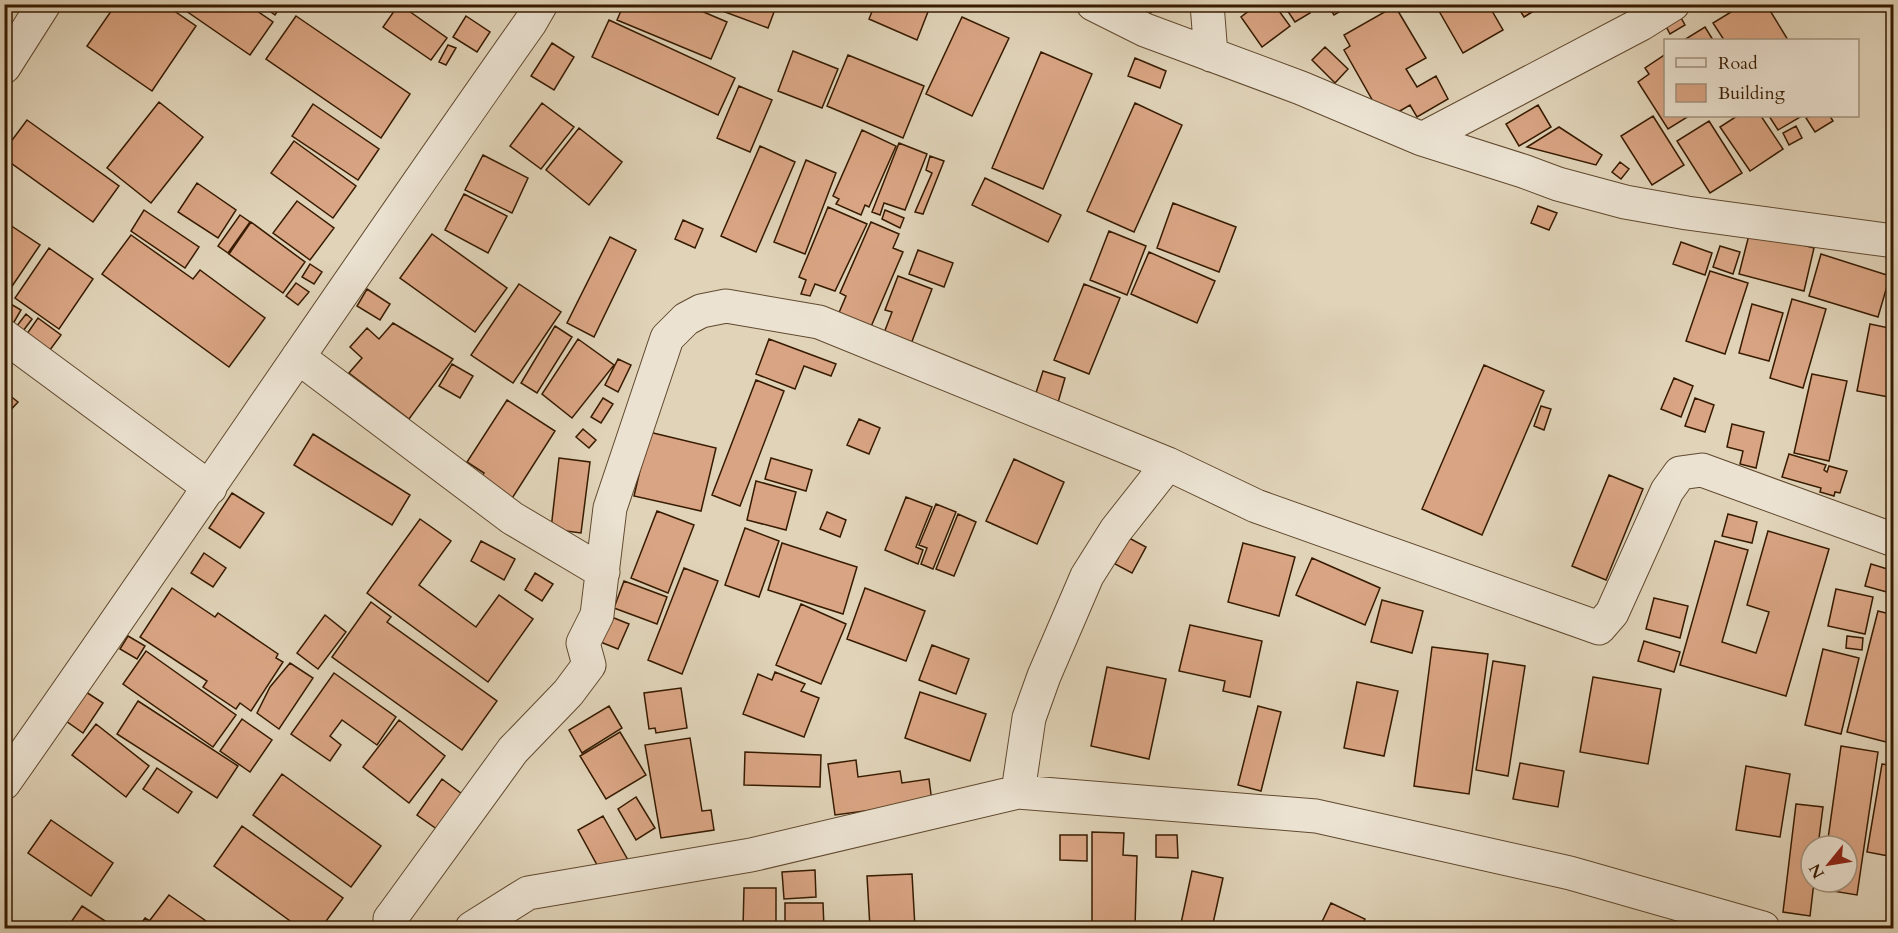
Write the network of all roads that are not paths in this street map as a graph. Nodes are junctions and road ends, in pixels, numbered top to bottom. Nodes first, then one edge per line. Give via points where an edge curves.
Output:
1 (44, 4) edge
2 (541, 4) edge
3 (1094, 4) edge
4 (1207, 4) edge
5 (1673, 4) edge
6 (1211, 55) junction
7 (4, 67) edge
8 (1422, 139) junction
9 (1893, 241) edge
10 (4, 336) edge
11 (298, 357) junction
12 (1168, 464) junction
13 (210, 488) junction
14 (1893, 540) edge
15 (603, 572) junction
16 (4, 783) edge
17 (1018, 792) junction
18 (391, 928) edge
19 (472, 928) edge
20 (1763, 928) edge

1 - 7 street
2 - 11 street
3 - 6 street via 1144,30
4 - 6 street
5 - 8 street
6 - 8 street
8 - 9 street via 1625,202
10 - 13 street
11 - 13 street
11 - 15 street via 512,518
12 - 14 street via 1256,506 1599,628 1612,613 1667,491 1680,473 1702,470
12 - 15 street via 819,322 726,306 686,319 668,338 610,508
12 - 17 street via 1116,530 1087,576 1029,718
13 - 16 street
15 - 18 street via 597,615 583,643 589,665 506,759 401,902 390,919
17 - 19 street via 751,855 528,893
17 - 20 street via 1316,816 1570,873

